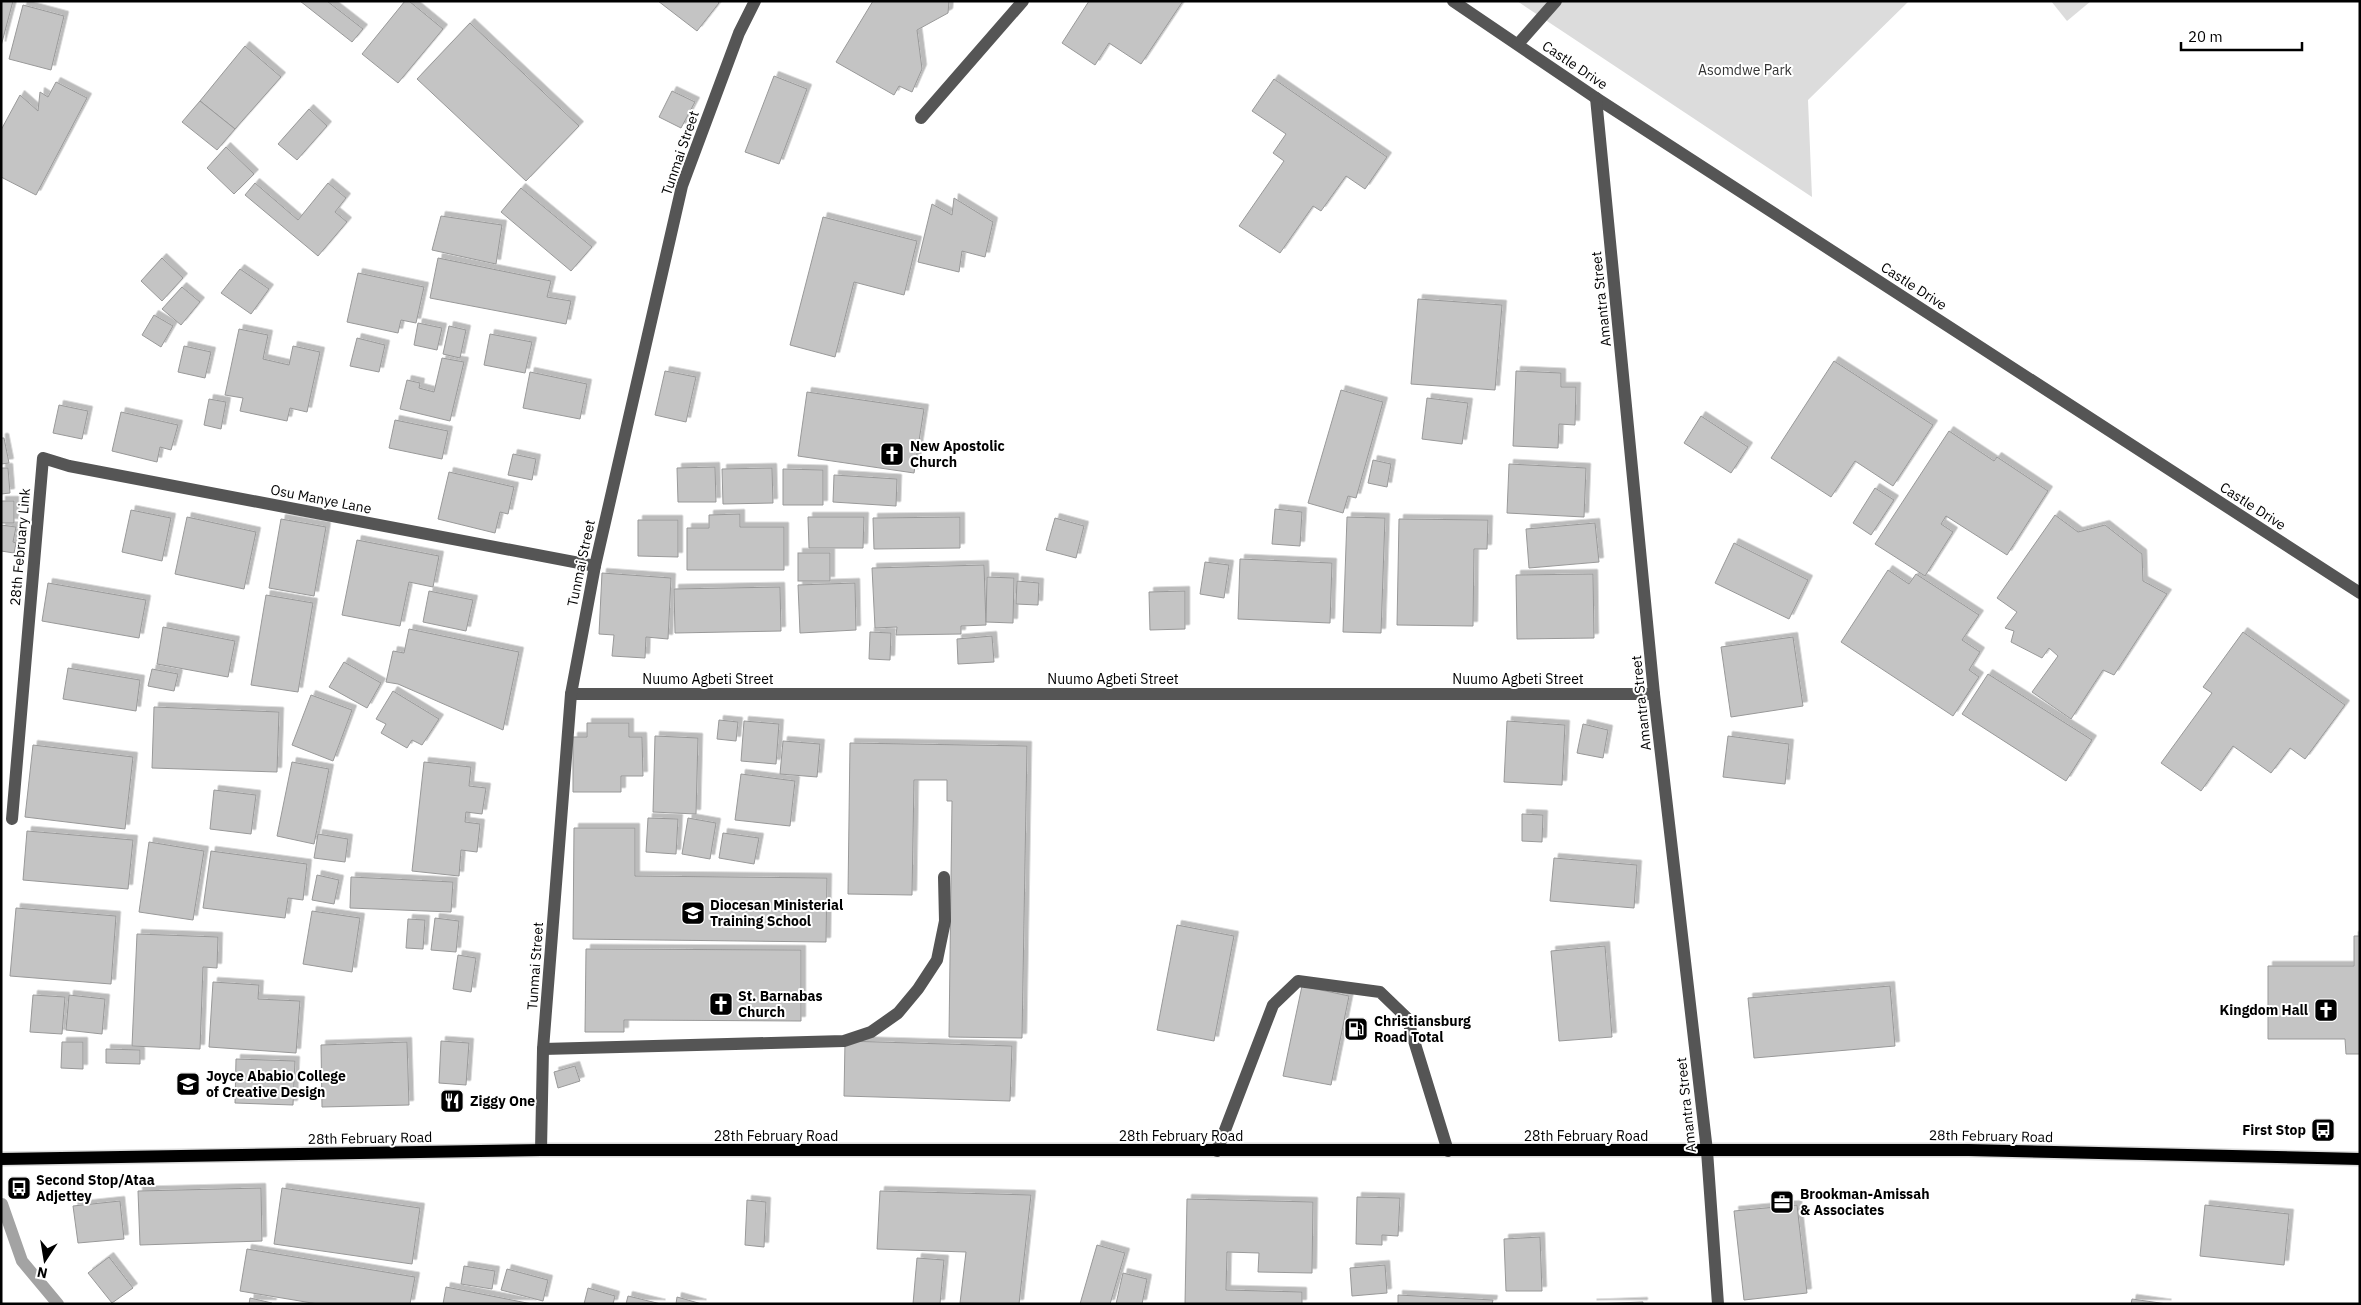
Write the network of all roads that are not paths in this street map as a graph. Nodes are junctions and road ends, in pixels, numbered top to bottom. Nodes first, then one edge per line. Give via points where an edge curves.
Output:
1 (1023, 1) edge
2 (1453, 1) edge
3 (1556, 1) edge
4 (750, 3) edge
5 (1518, 44) junction
6 (1596, 98) junction
7 (921, 118) dead end
8 (43, 458) joint
9 (594, 566) junction
10 (2360, 593) edge
11 (571, 694) junction
12 (1654, 694) junction
13 (12, 819) dead end
14 (944, 877) dead end
15 (544, 1049) junction
16 (541, 1150) junction
17 (1217, 1151) junction
18 (1448, 1151) junction
19 (1707, 1151) junction
20 (1, 1159) edge
21 (2360, 1159) edge
22 (1718, 1304) edge

1 - 7 street
2 - 5 street, Castle Drive
3 - 5 street
4 - 9 street, Tunmai Street via 682,186
5 - 6 street, Castle Drive
6 - 10 street, Castle Drive
6 - 12 street, Amantra Street
8 - 9 street, Osu Manye Lane via 68,466
8 - 13 street, 28th February Link
9 - 11 street, Tunmai Street
11 - 12 street, Nuumo Agbeti Street
11 - 15 street, Tunmai Street
12 - 19 street, Amantra Street
14 - 15 street via 945,921 937,960 898,1013 871,1032 844,1041
15 - 16 street, Tunmai Street
16 - 17 main road, 28th February Road
16 - 20 main road, 28th February Road
17 - 18 main road, 28th February Road
17 - 18 street via 1273,1005 1298,981 1380,992 1407,1018
18 - 19 main road, 28th February Road
19 - 21 main road, 28th February Road via 1969,1150
19 - 22 street, Amantra Street

